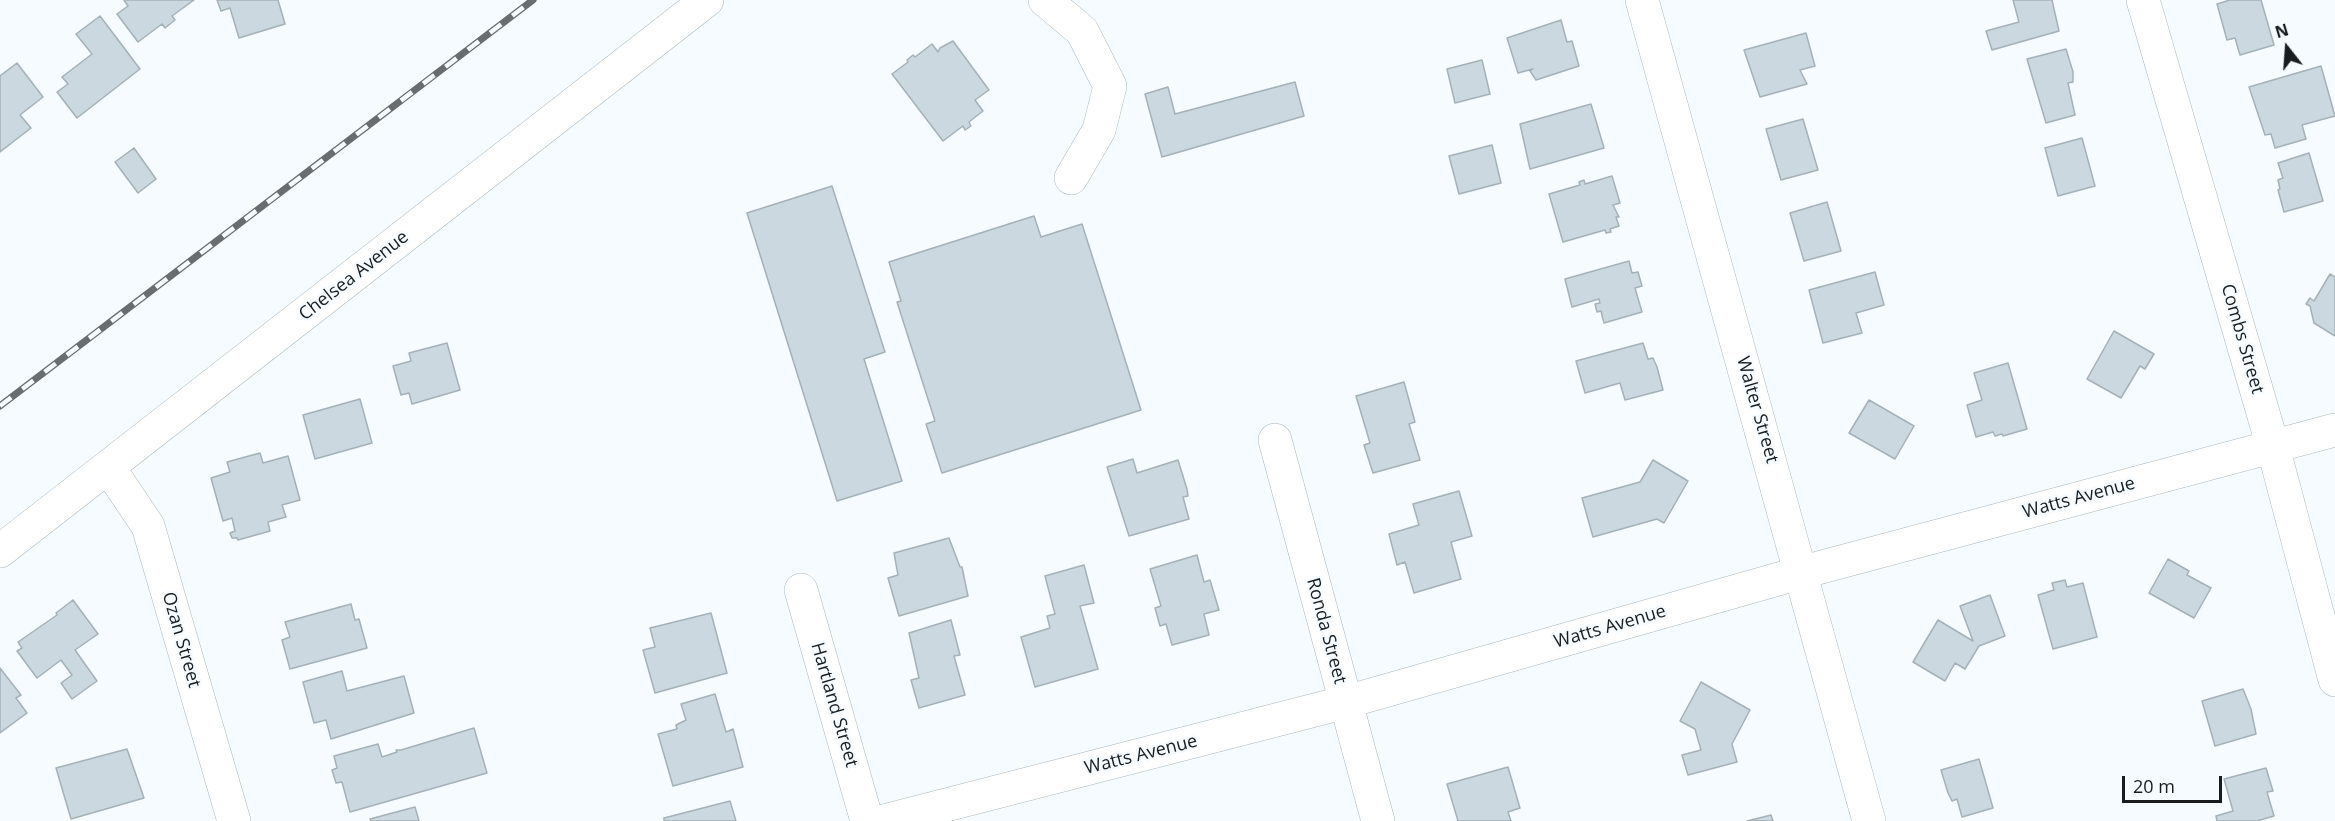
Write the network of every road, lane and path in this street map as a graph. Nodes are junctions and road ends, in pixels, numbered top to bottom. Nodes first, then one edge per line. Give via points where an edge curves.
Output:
1 (706, 0) edge
2 (1045, 0) edge
3 (1642, 0) edge
4 (2143, 0) edge
5 (1071, 178) dead end
6 (2335, 430) edge
7 (1275, 440) dead end
8 (2273, 447) junction
9 (109, 468) junction
10 (0, 551) edge
11 (1803, 572) junction
12 (801, 590) dead end
13 (2335, 680) edge
14 (1346, 702) junction
15 (234, 821) edge
16 (867, 821) edge
17 (884, 821) edge
18 (1378, 821) edge
19 (1869, 821) edge

1 - 9 street, Chelsea Avenue
2 - 5 street via 1082,31 1110,86 1099,130
3 - 11 street, Walter Street
4 - 8 street, Combs Street
6 - 8 street, Watts Avenue
7 - 14 street, Ronda Street
8 - 11 street, Watts Avenue
8 - 13 street, Combs Street
9 - 10 street, Chelsea Avenue
9 - 15 street, Ozan Street via 148,526
11 - 14 street, Watts Avenue
11 - 19 street, Walter Street
12 - 16 street, Hartland Street
14 - 17 street, Watts Avenue
14 - 18 street, Ronda Street

